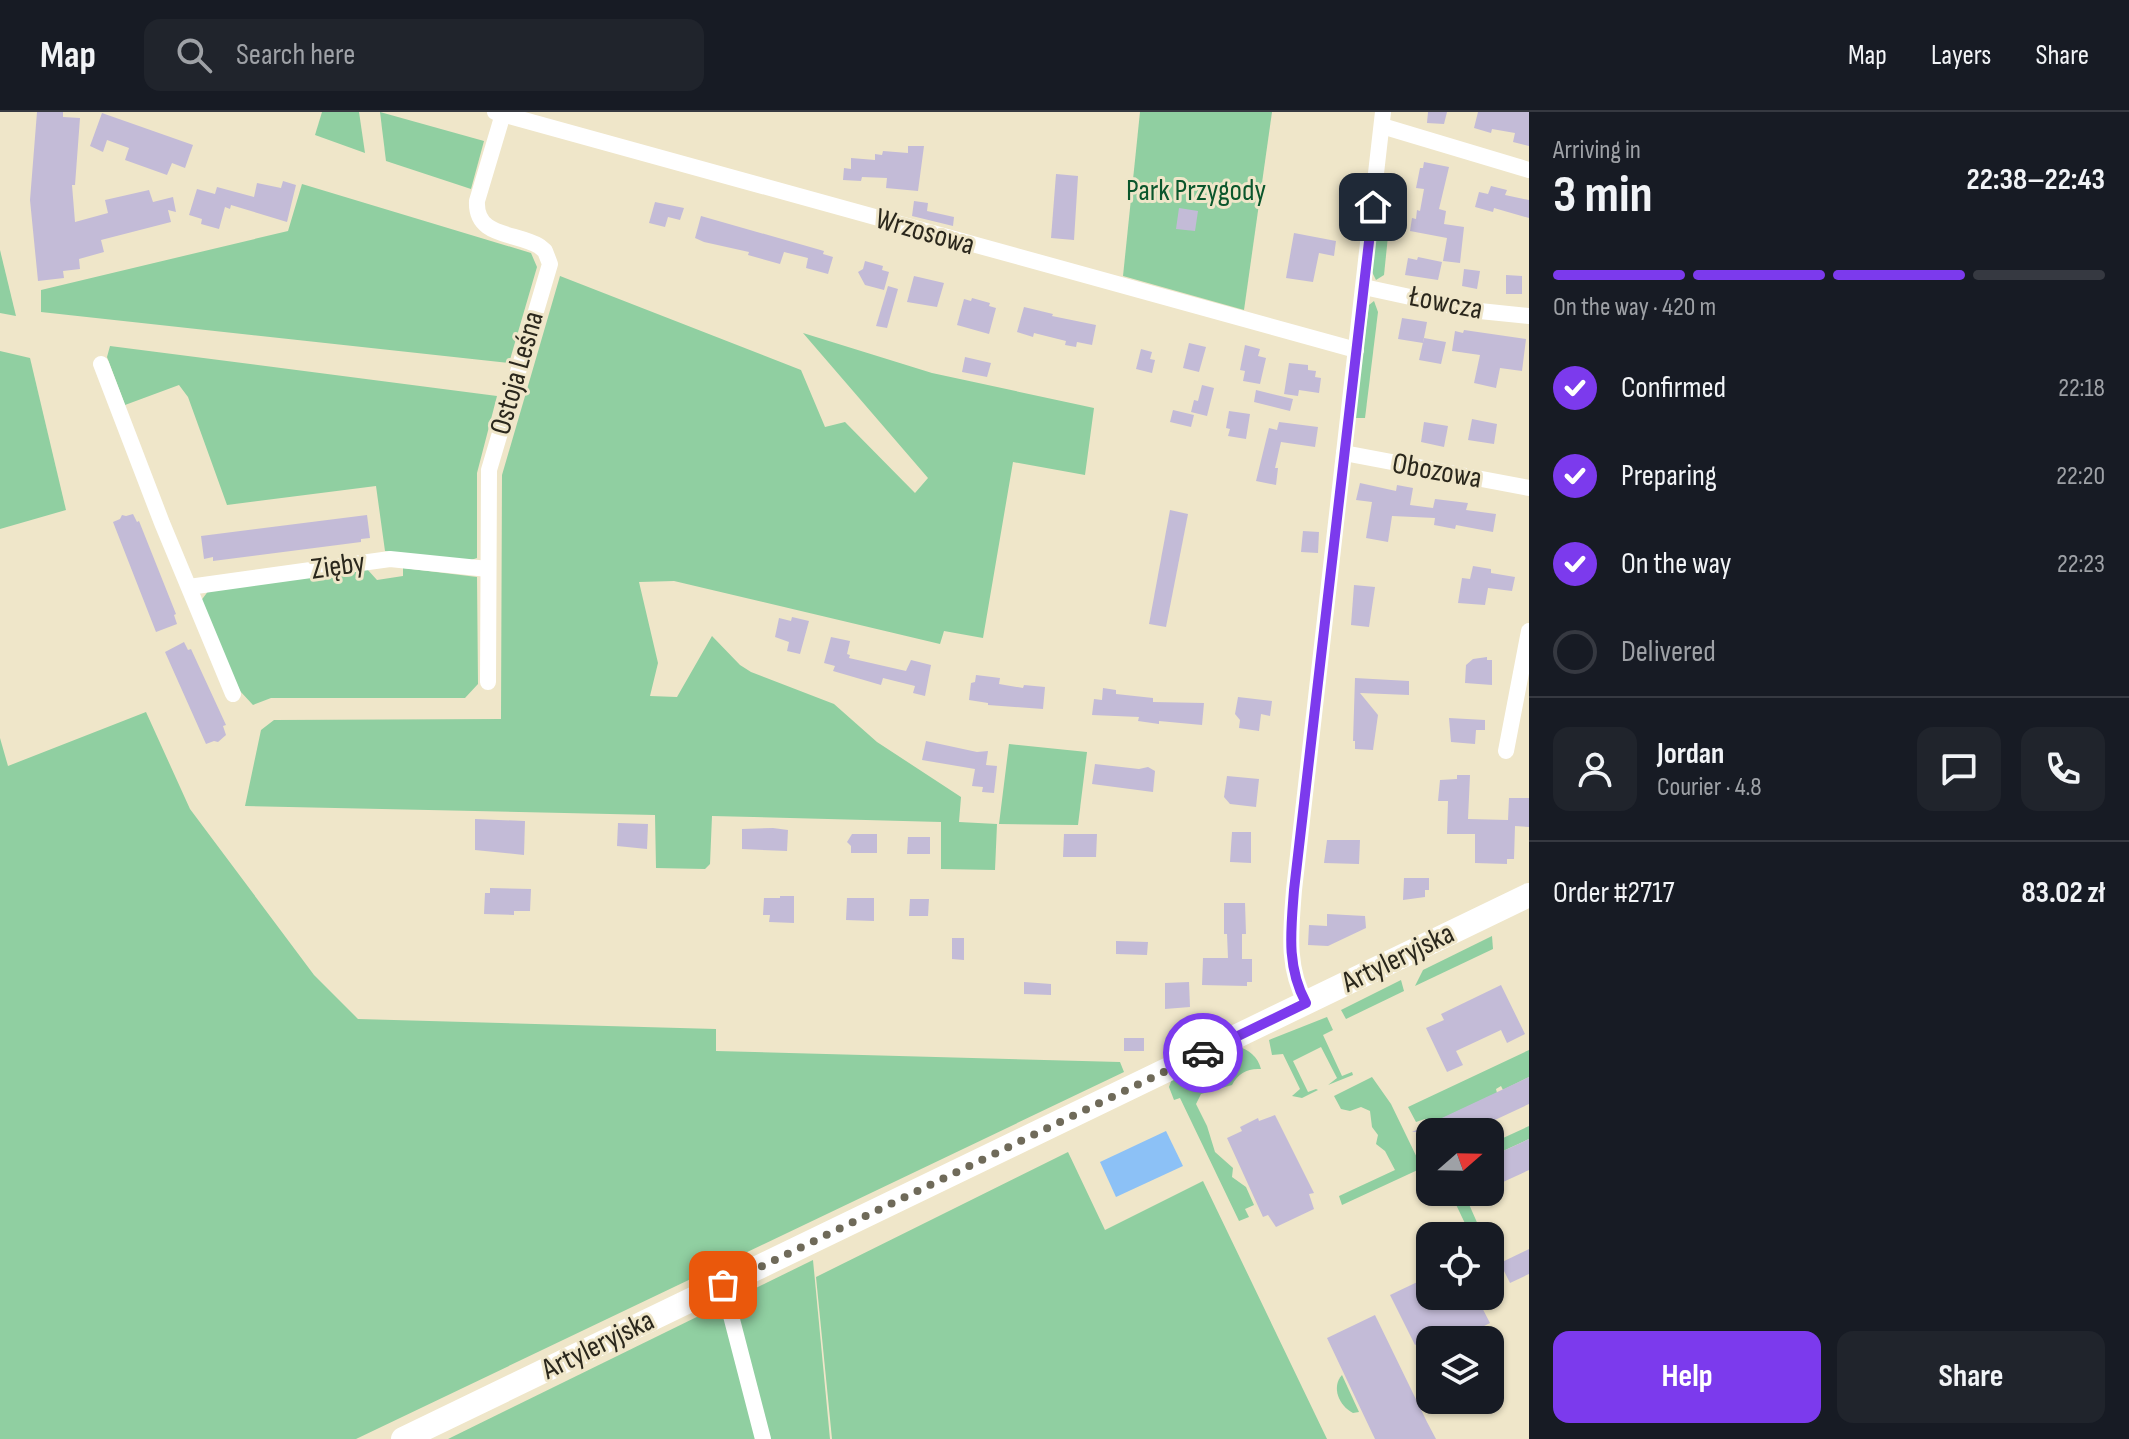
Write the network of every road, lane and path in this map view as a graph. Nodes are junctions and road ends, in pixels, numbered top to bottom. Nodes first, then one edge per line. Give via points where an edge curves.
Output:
1 (499, 113) edge
2 (1382, 119) edge
3 (1529, 170) edge
4 (1364, 287) junction
5 (1529, 316) edge
6 (1356, 350) junction
7 (101, 364) dead end
8 (1344, 453) junction
9 (1529, 488) edge
10 (488, 569) junction
11 (189, 587) junction
12 (1529, 631) edge
13 (488, 682) dead end
14 (233, 694) dead end
15 (1506, 751) dead end
16 (1529, 895) edge
17 (1306, 1003) junction
18 (723, 1285) junction
19 (403, 1439) edge
20 (763, 1439) edge

1 - 6 street, Wrzosowa
1 - 10 street, Ostoja Leśna via 476,213 485,227 539,246 550,264 489,470
2 - 3 street
2 - 4 street
4 - 5 street, Łowcza via 1470,310
4 - 6 street
6 - 8 street
7 - 11 street
8 - 9 street, Obozowa
8 - 17 street via 1294,890 1290,951 1295,983
10 - 11 street, Zięby via 390,559
10 - 13 street, Ostoja Leśna
11 - 14 street
12 - 15 street
16 - 17 street, Artyleryjska
17 - 18 street, Artyleryjska
18 - 19 street, Artyleryjska
18 - 20 street

